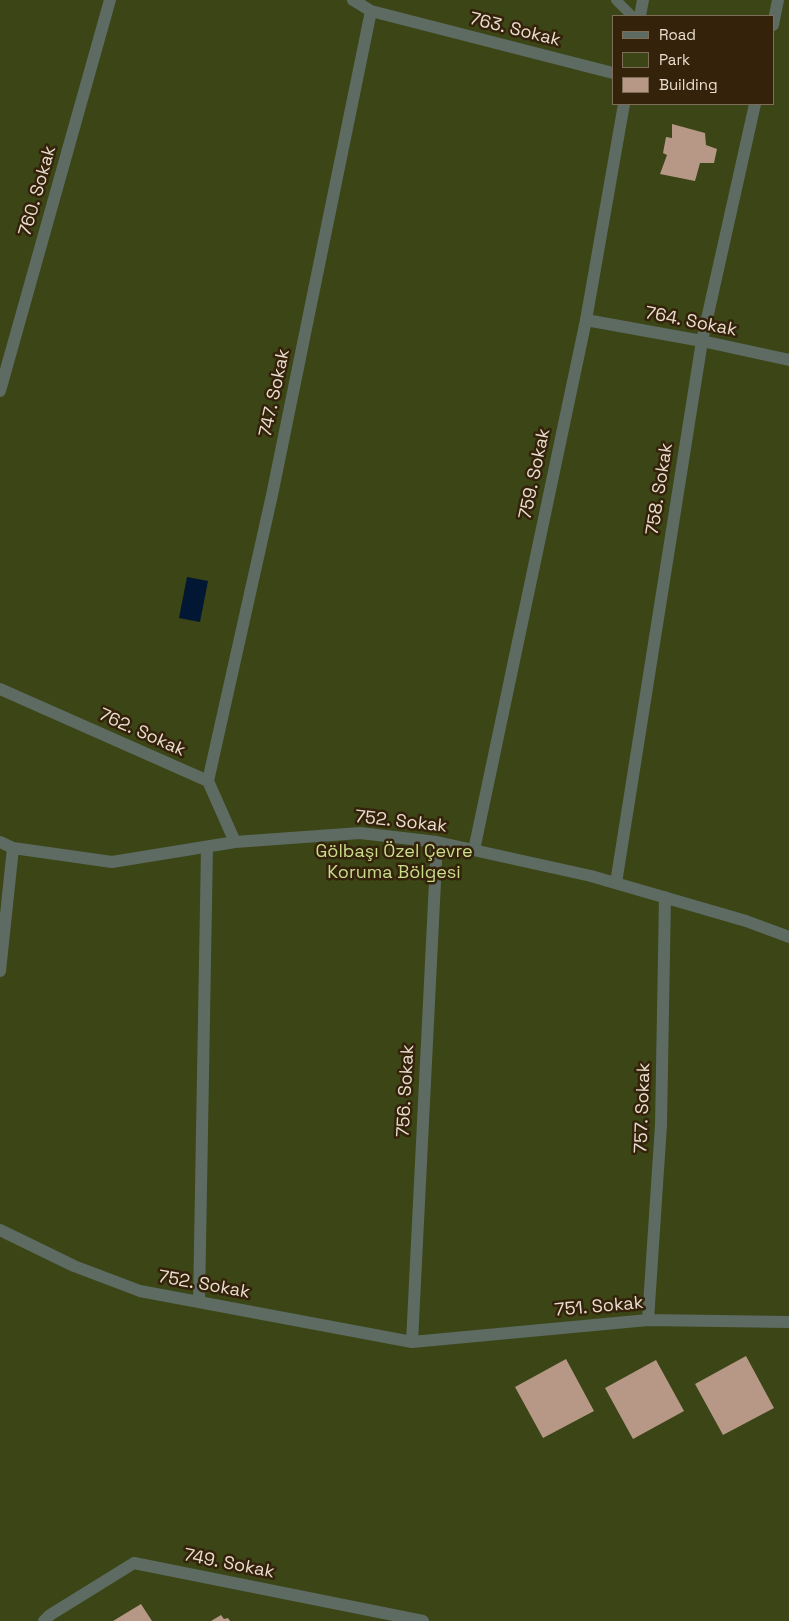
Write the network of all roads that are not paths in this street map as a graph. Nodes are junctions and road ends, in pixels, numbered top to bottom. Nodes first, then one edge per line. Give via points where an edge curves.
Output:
1 (110, 0) edge
2 (353, 0) edge
3 (616, 0) edge
4 (643, 0) edge
5 (778, 0) edge
6 (370, 11) junction
7 (631, 15) edge
8 (640, 15) edge
9 (774, 20) edge
10 (612, 73) edge
11 (624, 105) edge
12 (755, 105) edge
13 (586, 320) junction
14 (702, 341) junction
15 (789, 360) edge
16 (0, 391) edge
17 (0, 689) edge
18 (208, 782) junction
19 (0, 842) edge
20 (235, 842) junction
21 (437, 842) junction
22 (207, 846) junction
23 (13, 848) junction
24 (474, 850) junction
25 (616, 883) junction
26 (665, 897) junction
27 (789, 937) edge
28 (0, 971) edge
29 (0, 1230) edge
30 (199, 1302) junction
31 (648, 1320) junction
32 (789, 1322) edge
33 (412, 1342) junction
34 (44, 1621) edge
35 (422, 1621) edge

1 - 16 street, 760. Sokak
2 - 6 street, 763. Sokak
3 - 7 lane
4 - 8 street
5 - 9 street
6 - 10 street, 763. Sokak
6 - 18 street, 747. Sokak via 272,495
11 - 13 street, 759. Sokak
12 - 14 street, 758. Sokak
13 - 14 street, 764. Sokak
13 - 24 street, 759. Sokak
14 - 15 street, 764. Sokak
14 - 25 street, 758. Sokak
17 - 18 street, 762. Sokak
18 - 20 street
19 - 23 street, 752. Sokak
20 - 21 street, 752. Sokak via 360,833
20 - 22 street, 752. Sokak
21 - 24 street, 752. Sokak
21 - 33 street, 756. Sokak
22 - 23 street, 752. Sokak via 112,862
22 - 30 street
23 - 28 street
24 - 25 street, 752. Sokak
25 - 26 street, 752. Sokak
26 - 27 street, 752. Sokak
26 - 31 street, 757. Sokak via 661,1124
29 - 30 street, 752. Sokak via 74,1266 140,1291
30 - 33 street, 752. Sokak
31 - 32 street, 751. Sokak
31 - 33 street, 751. Sokak
34 - 35 street, 749. Sokak via 134,1563

